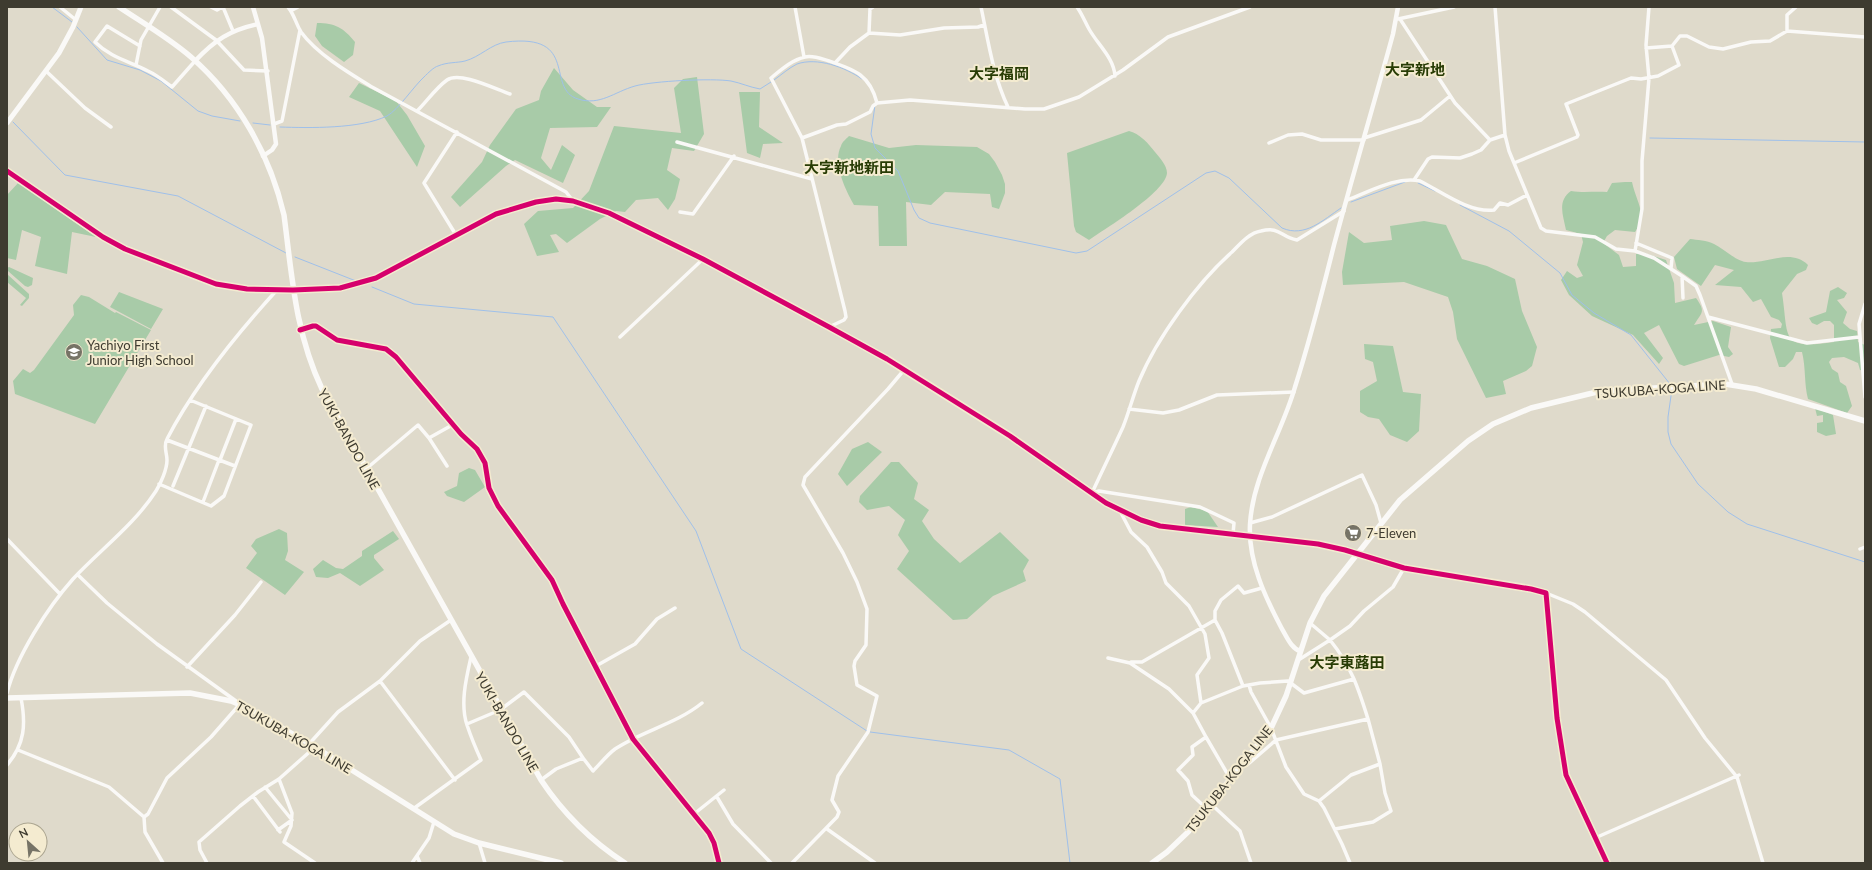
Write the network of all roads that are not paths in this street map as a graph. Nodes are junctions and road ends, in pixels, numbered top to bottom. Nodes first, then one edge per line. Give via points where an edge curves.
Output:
1 (60, 7) edge
2 (82, 7) edge
3 (119, 7) edge
4 (160, 7) edge
5 (171, 7) edge
6 (211, 7) edge
7 (223, 7) edge
8 (254, 7) edge
9 (297, 7) edge
10 (795, 7) edge
11 (873, 7) edge
12 (981, 7) edge
13 (1077, 7) edge
14 (1250, 7) edge
15 (1398, 7) edge
16 (1454, 7) edge
17 (1495, 7) edge
18 (1650, 7) edge
19 (1796, 7) edge
20 (290, 8) edge
21 (1398, 19) junction
22 (76, 20) junction
23 (258, 24) junction
24 (984, 25) junction
25 (148, 27) junction
26 (300, 30) junction
27 (233, 31) junction
28 (1787, 31) junction
29 (869, 34) junction
30 (1865, 38) edge
31 (216, 40) junction
32 (140, 46) junction
33 (1672, 46) junction
34 (1646, 48) junction
35 (804, 57) junction
36 (196, 61) junction
37 (835, 63) junction
38 (136, 65) junction
39 (46, 71) junction
40 (268, 71) junction
41 (1115, 76) junction
42 (1649, 78) junction
43 (510, 94) dead end
44 (1450, 96) junction
45 (877, 103) junction
46 (1008, 107) junction
47 (418, 110) junction
48 (7, 123) edge
49 (274, 124) junction
50 (111, 126) dead end
51 (457, 132) junction
52 (1505, 135) junction
53 (802, 138) junction
54 (1364, 139) junction
55 (1490, 140) junction
56 (677, 142) dead end
57 (1269, 143) dead end
58 (263, 156) junction
59 (734, 156) junction
60 (1514, 163) junction
61 (7, 171) edge
62 (812, 179) junction
63 (1414, 180) junction
64 (1527, 195) junction
65 (1347, 200) junction
66 (573, 201) junction
67 (1344, 211) junction
68 (680, 212) dead end
69 (456, 235) junction
70 (1636, 243) junction
71 (1635, 251) junction
72 (703, 259) junction
73 (1671, 268) junction
74 (1682, 276) junction
75 (293, 290) junction
76 (276, 291) junction
77 (1683, 298) dead end
78 (1865, 304) edge
79 (1708, 317) junction
80 (829, 327) junction
81 (300, 330) junction
82 (620, 337) dead end
83 (1859, 337) junction
84 (904, 370) junction
85 (1732, 384) junction
86 (1294, 392) junction
87 (1865, 397) edge
88 (190, 400) junction
89 (206, 406) junction
90 (1129, 409) junction
91 (236, 419) junction
92 (1865, 421) edge
93 (454, 424) junction
94 (429, 438) junction
95 (167, 440) junction
96 (188, 448) junction
97 (219, 460) junction
98 (235, 466) junction
99 (447, 466) dead end
100 (366, 469) junction
101 (159, 484) junction
102 (173, 486) dead end
103 (1092, 493) junction
104 (203, 502) junction
105 (1120, 511) junction
106 (1250, 523) junction
107 (1381, 523) junction
108 (1233, 534) junction
109 (1250, 535) junction
110 (7, 539) edge
111 (1865, 547) edge
112 (1860, 549) dead end
113 (1357, 553) junction
114 (1404, 568) junction
115 (78, 575) junction
116 (261, 582) dead end
117 (1262, 588) junction
118 (1546, 593) junction
119 (60, 594) junction
120 (675, 608) dead end
121 (451, 620) junction
122 (1215, 620) junction
123 (1310, 623) junction
124 (1202, 627) junction
125 (1330, 640) junction
126 (1300, 651) junction
127 (471, 657) junction
128 (1108, 658) dead end
129 (1298, 659) junction
130 (1130, 662) junction
131 (596, 666) junction
132 (187, 667) junction
133 (1354, 679) junction
134 (380, 681) junction
135 (1291, 683) junction
136 (1249, 684) junction
137 (1243, 686) junction
138 (7, 694) edge
139 (7, 698) edge
140 (20, 698) junction
141 (239, 703) junction
142 (702, 703) dead end
143 (1201, 703) junction
144 (500, 710) junction
145 (1193, 713) junction
146 (1368, 719) junction
147 (467, 724) junction
148 (1271, 728) junction
149 (1206, 737) junction
150 (633, 739) junction
151 (1276, 740) junction
152 (309, 744) junction
153 (315, 747) junction
154 (18, 750) junction
155 (583, 758) junction
156 (1380, 764) junction
157 (7, 765) edge
158 (1242, 766) junction
159 (1738, 776) junction
160 (279, 779) junction
161 (455, 780) junction
162 (541, 780) junction
163 (1231, 780) junction
164 (265, 787) junction
165 (724, 790) dead end
166 (253, 796) junction
167 (717, 797) junction
168 (1319, 801) junction
169 (1211, 804) junction
170 (413, 809) junction
171 (1207, 809) junction
172 (694, 814) junction
173 (144, 817) junction
174 (292, 820) junction
175 (434, 822) junction
176 (827, 829) junction
177 (1335, 829) junction
178 (1595, 838) junction
179 (479, 843) junction
180 (417, 856) junction
181 (163, 863) edge
182 (207, 863) edge
183 (315, 863) edge
184 (412, 863) edge
185 (420, 863) edge
186 (485, 863) edge
187 (560, 863) edge
188 (625, 863) edge
189 (719, 863) edge
190 (771, 863) edge
191 (792, 863) edge
192 (875, 863) edge
193 (1152, 863) edge
194 (1251, 863) edge
195 (1350, 863) edge
196 (1607, 863) edge
197 (1763, 863) edge

1 - 22 street
2 - 22 main road
3 - 25 main road, YUKI-BANDO LINE
4 - 25 street
5 - 31 street
6 - 7 street via 217,10
7 - 27 street
8 - 23 street
9 - 20 street
10 - 35 street
11 - 29 street via 870,9
12 - 24 street
13 - 41 street via 1089,30 1109,58
14 - 41 street via 1168,37
15 - 21 street
16 - 21 street
17 - 52 street
18 - 34 street
19 - 28 street via 1787,16
20 - 26 street
21 - 44 street
21 - 54 street
22 - 39 main road via 66,44
23 - 27 street
23 - 40 street
24 - 29 street via 900,35
24 - 46 street
25 - 32 street
25 - 36 main road, YUKI-BANDO LINE
26 - 47 street via 309,41 343,68 372,87
26 - 49 street via 282,121
27 - 31 street
28 - 30 street
28 - 33 street via 1770,41 1751,42 1727,49 1712,48 1685,35 1678,37
29 - 37 street via 850,47
31 - 36 street
31 - 40 street via 244,70
32 - 38 street
32 - 38 street via 107,26 95,42 105,52
33 - 34 street
33 - 42 street via 1678,66
34 - 42 street
35 - 37 street
35 - 53 street via 792,62 771,78
36 - 38 street via 172,87 160,77
36 - 58 main road, YUKI-BANDO LINE via 234,104
37 - 45 street via 864,77 874,91
39 - 48 main road
39 - 50 street via 85,108
40 - 49 street
41 - 46 street via 1079,97 1056,106 1044,109
42 - 60 street via 1631,78 1566,104 1577,137
42 - 70 street via 1642,161 1642,209
43 - 47 street via 453,77 446,80
44 - 54 street via 1421,120
44 - 55 street
45 - 46 street via 910,100
45 - 53 street via 870,112 846,124
47 - 51 street
49 - 58 street via 276,144
51 - 66 street via 566,192
51 - 69 street via 424,183
52 - 55 street
52 - 60 street
53 - 62 street
54 - 57 street via 1321,140 1302,134 1288,135
54 - 65 street
55 - 63 street via 1481,150 1460,158 1428,159
56 - 59 street
58 - 75 main road, YUKI-BANDO LINE via 278,191 284,215
59 - 62 street
59 - 68 street via 693,214
60 - 64 street
61 - 76 street via 103,237 125,249 216,284 247,290
62 - 80 street via 846,317
63 - 64 street via 1469,206 1486,211 1494,210 1500,203 1508,205
63 - 65 street via 1399,181
64 - 71 street via 1543,230 1595,237 1616,249
65 - 67 street
66 - 69 street via 556,199 516,206
66 - 72 street via 609,213
67 - 86 street
67 - 90 street via 1297,240 1272,229 1259,231 1216,265 1157,346 1139,381
69 - 75 street via 376,278 340,288
70 - 71 street
70 - 73 street via 1672,258
71 - 73 street
72 - 80 street
72 - 82 street
73 - 74 street
74 - 77 street
74 - 79 street via 1696,286
75 - 76 street
75 - 81 main road, YUKI-BANDO LINE
76 - 88 street via 233,339
78 - 83 street via 1859,324
79 - 83 street via 1807,343
79 - 85 street
80 - 84 street
81 - 93 street via 313,326 337,340 386,349 396,357
81 - 100 main road, YUKI-BANDO LINE via 308,358 322,389
83 - 87 street
84 - 103 street via 1016,439
84 - 176 street via 803,481 843,553 867,609 866,645 855,661 854,672 857,685 877,696 868,732 838,776 832,800 839,812
85 - 92 main road, TSUKUBA-KOGA LINE
85 - 107 main road, TSUKUBA-KOGA LINE via 1601,391 1511,415 1468,441 1409,492
86 - 90 street via 1217,395 1179,410 1163,413
86 - 106 street via 1258,483
88 - 89 street
88 - 95 street
89 - 91 street
89 - 96 street
90 - 103 street
91 - 97 street
91 - 98 street via 251,425
93 - 94 street
93 - 131 street via 477,449 485,463 489,488 498,506 552,580
94 - 99 street
94 - 100 street via 418,425
95 - 96 street
95 - 101 street via 167,461
96 - 97 street
96 - 102 street
97 - 98 street
97 - 104 street
98 - 104 street via 224,496 211,506
100 - 121 main road, YUKI-BANDO LINE
101 - 104 street
101 - 115 street via 136,516
103 - 105 street
103 - 108 street via 1099,491 1200,507 1234,523
105 - 108 street via 1160,526
105 - 124 street via 1131,532 1148,547 1166,582 1189,606
106 - 107 street via 1272,517 1362,475 1376,504
106 - 109 street
107 - 113 main road, TSUKUBA-KOGA LINE
108 - 109 street
109 - 113 street via 1318,544
109 - 117 street via 1254,562
110 - 119 street
111 - 112 street
113 - 114 street
113 - 123 main road, TSUKUBA-KOGA LINE via 1324,596
114 - 118 street
114 - 125 street via 1393,587 1350,626
115 - 119 street
115 - 132 street via 107,603
116 - 132 street via 235,615
117 - 122 street via 1244,593 1238,586 1234,588 1221,600 1215,611
117 - 126 street via 1286,636 1294,648
118 - 159 street via 1585,612 1666,680 1704,738
118 - 178 street via 1557,718 1566,775
119 - 138 street via 17,664
120 - 131 street via 657,620 635,644
121 - 127 main road, YUKI-BANDO LINE
121 - 134 street via 420,641
122 - 124 street
122 - 137 street
123 - 125 street
123 - 126 main road, TSUKUBA-KOGA LINE
124 - 130 street via 1142,662
124 - 143 street via 1209,658 1197,675
125 - 129 street
125 - 133 street via 1346,660
126 - 129 main road, TSUKUBA-KOGA LINE
127 - 144 main road, YUKI-BANDO LINE
127 - 147 street via 465,683 464,711
128 - 130 street
129 - 135 main road, TSUKUBA-KOGA LINE
130 - 145 street via 1169,689
131 - 150 street
132 - 141 street
133 - 135 street via 1304,693
133 - 146 street
134 - 152 street via 338,712
134 - 161 street
135 - 136 street via 1288,681
135 - 148 main road, TSUKUBA-KOGA LINE
136 - 137 street
136 - 148 street
137 - 143 street
139 - 140 main road, TSUKUBA-KOGA LINE
140 - 141 main road, TSUKUBA-KOGA LINE via 190,693
140 - 154 street via 24,720
141 - 152 main road, TSUKUBA-KOGA LINE
141 - 173 street via 211,737 167,778
142 - 150 street via 670,723
143 - 145 street
144 - 147 street
144 - 155 street via 524,692 569,737
144 - 162 main road, YUKI-BANDO LINE
145 - 149 street
146 - 151 street
146 - 156 street
147 - 161 street via 481,760
148 - 151 street
148 - 158 main road, TSUKUBA-KOGA LINE
149 - 163 street
149 - 171 street via 1192,746 1194,755 1178,770 1188,781 1192,795
150 - 155 street via 614,750 593,771
150 - 172 street
151 - 158 street via 1247,765
151 - 168 street via 1286,767 1297,785 1304,794
152 - 153 main road, TSUKUBA-KOGA LINE
153 - 160 street
153 - 170 main road, TSUKUBA-KOGA LINE
154 - 157 street
154 - 173 street via 108,787
155 - 162 street via 556,769
156 - 168 street via 1351,775
156 - 177 street via 1391,811 1373,822
158 - 163 main road, TSUKUBA-KOGA LINE
159 - 178 street
159 - 197 street
160 - 164 street
160 - 174 street via 291,808
161 - 170 street
162 - 188 main road, YUKI-BANDO LINE via 579,827
163 - 169 main road, TSUKUBA-KOGA LINE
164 - 166 street
164 - 174 street
165 - 167 street
166 - 174 street via 279,831
166 - 182 street via 199,842
167 - 172 street
167 - 190 street via 732,824
168 - 177 street
169 - 171 main road, TSUKUBA-KOGA LINE
169 - 194 street via 1240,831
170 - 175 main road, TSUKUBA-KOGA LINE
171 - 193 main road, TSUKUBA-KOGA LINE via 1181,840
172 - 189 street via 714,843
173 - 181 street via 145,832
174 - 183 street via 284,842
175 - 179 main road, TSUKUBA-KOGA LINE via 454,834
175 - 180 street via 429,838
176 - 191 street
176 - 192 street
177 - 195 street
178 - 196 street
179 - 186 street
179 - 187 main road, TSUKUBA-KOGA LINE
180 - 184 street
180 - 185 street

